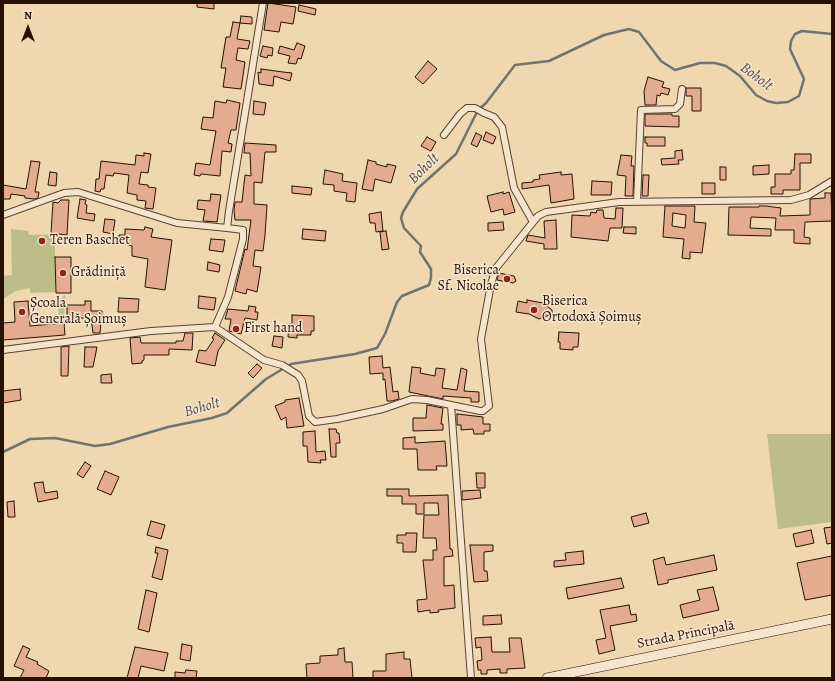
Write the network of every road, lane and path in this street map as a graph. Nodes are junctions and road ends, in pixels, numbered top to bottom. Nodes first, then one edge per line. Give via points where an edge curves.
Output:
1 (263, 3) edge
2 (682, 89) dead end
3 (444, 136) dead end
4 (832, 181) edge
5 (637, 202) junction
6 (3, 215) edge
7 (533, 222) junction
8 (227, 228) junction
9 (215, 328) junction
10 (3, 350) edge
11 (451, 405) junction
12 (832, 619) edge
13 (471, 678) edge
14 (547, 678) edge

1 - 8 street
2 - 5 street via 680,104 675,109 642,110
3 - 7 street via 467,108 494,117 500,123 514,188
4 - 5 street via 809,195 791,200
5 - 7 street via 599,204 546,212
6 - 8 street via 64,193 78,192 177,223
7 - 11 street via 496,268 491,284 481,339 489,406 480,411
8 - 9 street via 243,230 243,239 228,297
9 - 10 street via 151,331
9 - 11 street via 264,360 282,365 300,377 309,416 315,422 383,409 412,399
11 - 13 street
12 - 14 main road, Strada Principală

